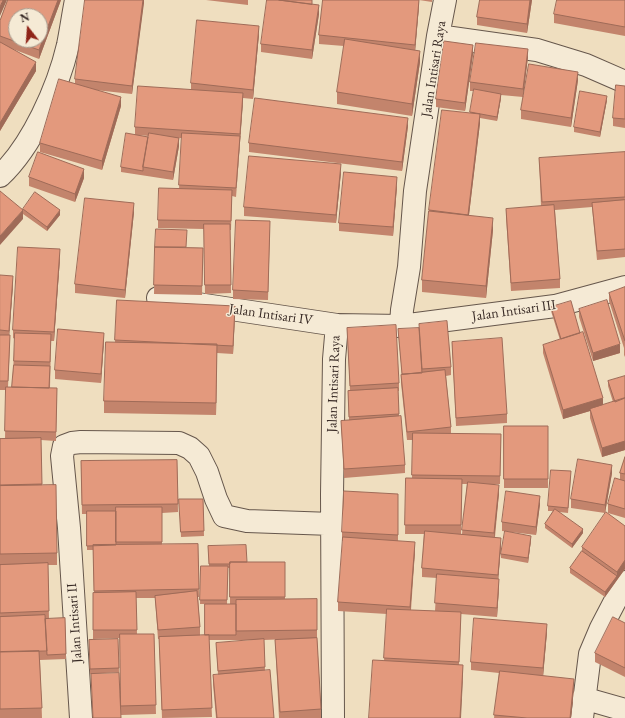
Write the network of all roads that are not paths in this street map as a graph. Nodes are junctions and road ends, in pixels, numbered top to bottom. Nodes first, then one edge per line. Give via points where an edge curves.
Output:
1 (76, 0) edge
2 (445, 0) edge
3 (438, 36) junction
4 (625, 82) edge
5 (0, 176) edge
6 (625, 287) edge
7 (158, 298) edge
8 (337, 325) junction
9 (401, 326) junction
10 (332, 524) junction
11 (625, 582) edge
12 (583, 708) edge
13 (625, 710) edge
14 (81, 718) edge
15 (333, 718) edge

1 - 5 street via 68,46 56,84 34,130
2 - 3 street, Jalan Intisari Raya
3 - 4 street via 537,50
3 - 9 street, Jalan Intisari Raya via 416,191
6 - 9 street, Jalan Intisari III via 555,306
7 - 8 street, Jalan Intisari IV
8 - 9 street, Jalan Intisari Raya
8 - 10 street, Jalan Intisari Raya via 334,359
10 - 14 street, Jalan Intisari II via 247,521 224,516 199,456 179,443 72,442 64,446 62,456
10 - 15 street, Jalan Intisari Raya
11 - 12 street via 590,654
12 - 13 street

